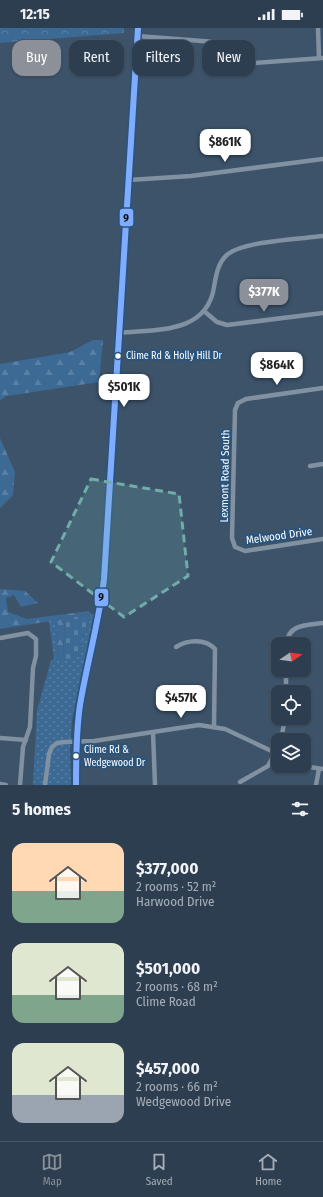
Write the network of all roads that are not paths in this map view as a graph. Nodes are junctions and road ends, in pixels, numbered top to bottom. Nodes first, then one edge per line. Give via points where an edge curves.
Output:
1 (138, 28) edge
2 (318, 28) edge
3 (137, 36) junction
4 (321, 58) edge
5 (323, 159) edge
6 (129, 180) junction
7 (323, 236) edge
8 (204, 311) junction
9 (323, 313) edge
10 (120, 333) junction
11 (323, 388) edge
12 (323, 464) edge
13 (310, 466) dead end
14 (323, 539) edge
15 (238, 549) joint
16 (323, 623) edge
17 (288, 637) edge
18 (0, 638) edge
19 (176, 647) dead end
20 (214, 727) junction
21 (153, 732) junction
22 (0, 738) edge
23 (26, 740) junction
24 (76, 742) junction
25 (271, 751) edge
26 (271, 760) edge
27 (311, 767) edge
28 (321, 769) edge
29 (240, 782) dead end
30 (0, 784) edge
31 (6, 785) edge
32 (20, 785) edge
33 (45, 785) edge
34 (76, 785) edge
35 (155, 785) edge
36 (316, 785) edge

1 - 3 main road
2 - 4 street
3 - 4 street via 215,42 253,63
3 - 6 main road
5 - 6 street via 191,176
6 - 10 main road
7 - 8 street via 246,246 231,252 220,262 211,301
8 - 9 street via 218,322 227,325
8 - 10 street via 194,320 179,327
10 - 24 main road via 101,609 83,690
11 - 15 street, Lexmont Road South via 246,399 238,403 235,410 232,538
12 - 13 street
14 - 15 street, Melwood Drive via 249,551
16 - 17 street via 292,629
18 - 23 street via 28,633 36,639 30,727
19 - 20 street via 182,643 204,642 211,644 215,649
20 - 21 street via 199,725
20 - 25 street via 237,734
21 - 24 street
21 - 35 street
22 - 23 street
23 - 32 street via 23,747
24 - 33 street via 57,743 52,747
24 - 34 main road
26 - 29 street via 265,769
27 - 28 street
28 - 36 street
30 - 31 street

